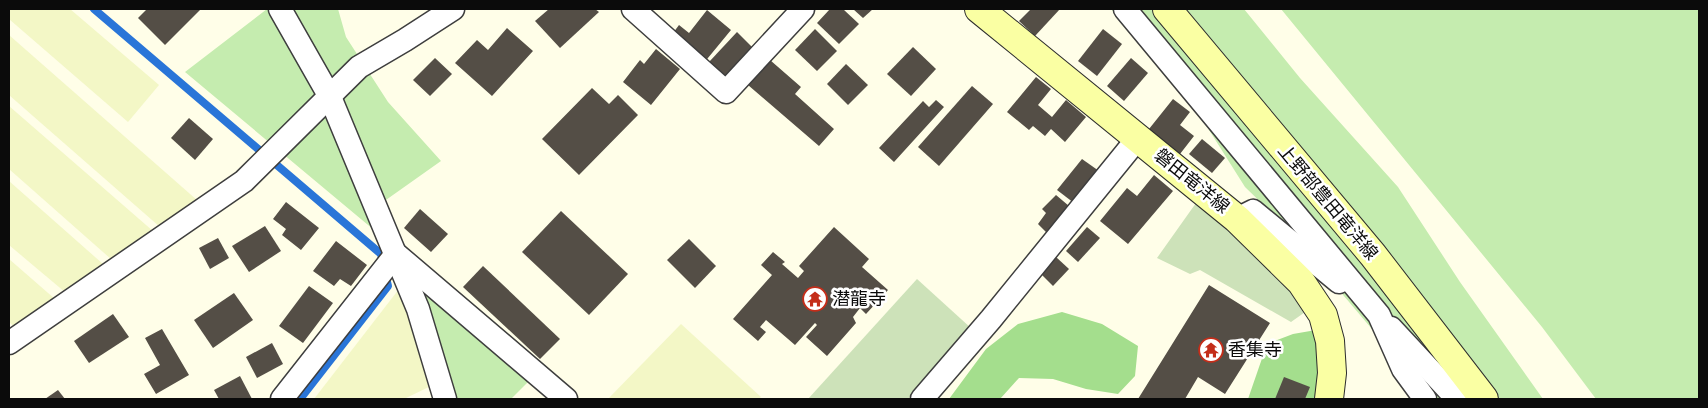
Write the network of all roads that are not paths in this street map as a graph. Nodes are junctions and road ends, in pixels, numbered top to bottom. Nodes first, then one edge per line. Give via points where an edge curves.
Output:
1 (280, 9) edge
2 (453, 9) edge
3 (633, 9) edge
4 (803, 9) edge
5 (979, 9) edge
6 (1125, 9) edge
7 (1167, 9) edge
8 (330, 97) junction
9 (1138, 138) junction
10 (1237, 218) junction
11 (396, 254) junction
12 (1379, 315) junction
13 (9, 344) edge
14 (282, 399) edge
15 (445, 399) edge
16 (566, 399) edge
17 (922, 399) edge
18 (1329, 399) edge
19 (1425, 399) edge
20 (1458, 399) edge
21 (1484, 399) edge

1 - 8 street
2 - 8 street via 359,67
3 - 4 street via 726,92
5 - 9 main road, 磐田竜洋線
6 - 12 street
7 - 21 main road, 上野部豊田竜洋線 via 1373,255
8 - 11 street
8 - 13 street via 244,181
9 - 10 main road, 磐田竜洋線
9 - 17 street
10 - 12 street via 1253,211
10 - 18 main road, 磐田竜洋線 via 1301,282 1323,315 1330,341 1332,372
11 - 14 street
11 - 15 street via 418,309
11 - 16 street
12 - 19 street via 1403,369
12 - 20 street

